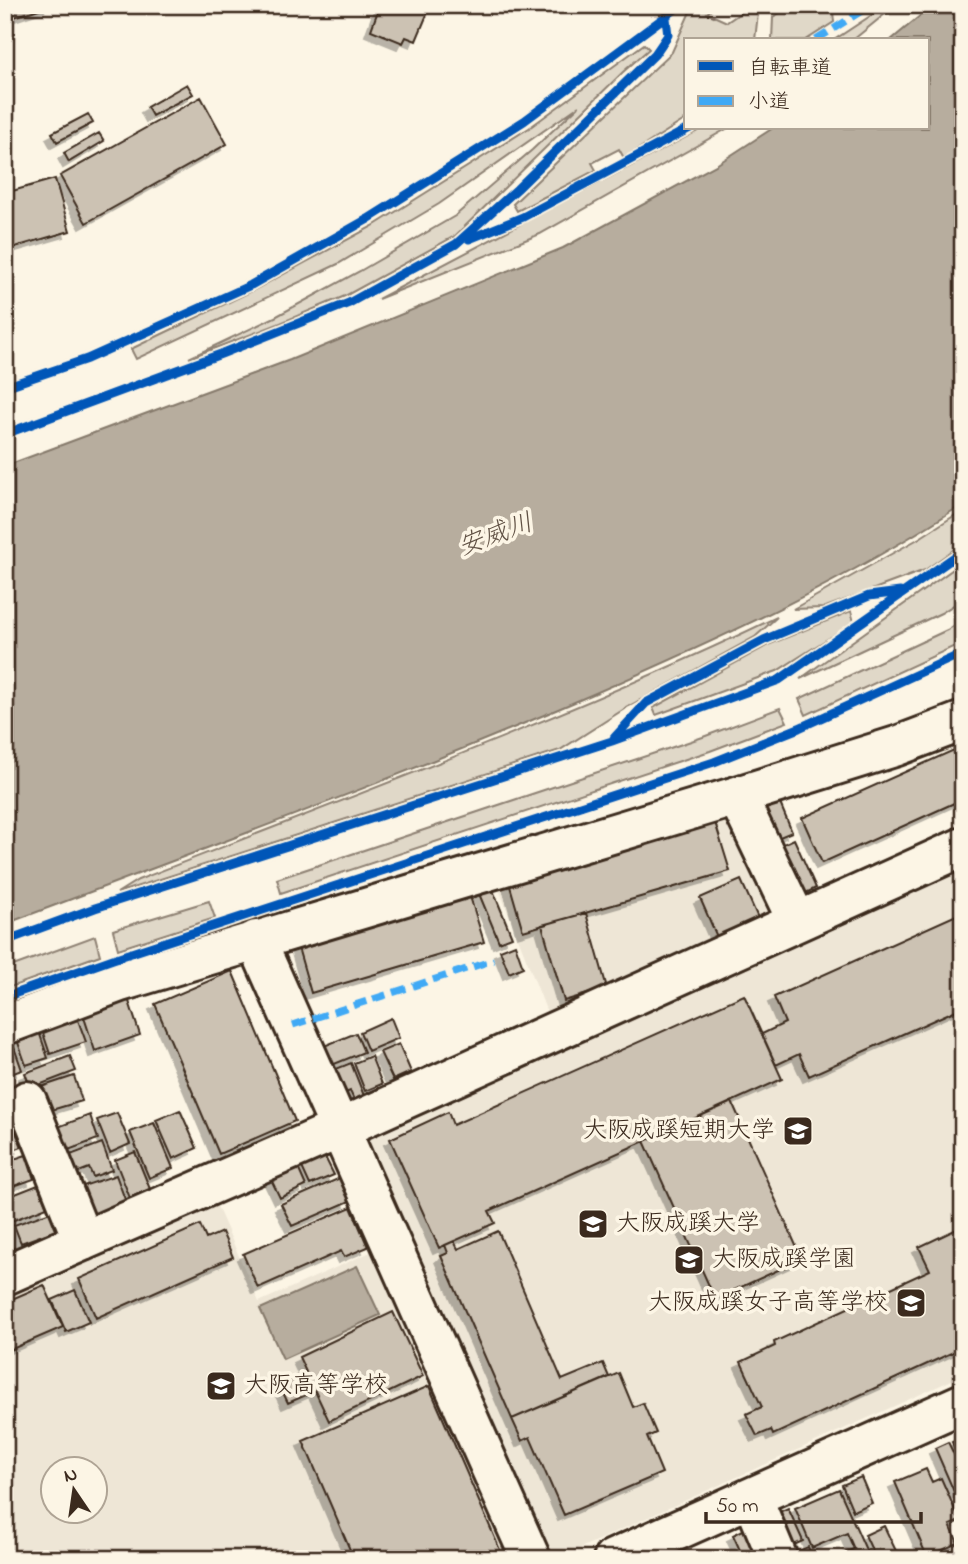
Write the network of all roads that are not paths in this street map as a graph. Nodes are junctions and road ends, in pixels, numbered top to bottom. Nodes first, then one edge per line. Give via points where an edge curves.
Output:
1 (963, 721) edge
2 (737, 796) junction
3 (963, 847) edge
4 (797, 921) junction
5 (256, 940) junction
6 (5, 1025) edge
7 (27, 1101) dead end
8 (339, 1129) junction
9 (83, 1241) junction
10 (5, 1275) edge
11 (963, 1403) edge
12 (752, 1497) junction
13 (531, 1559) edge
14 (613, 1559) edge
15 (778, 1559) edge

1 - 2 street
2 - 4 street
2 - 5 street
3 - 4 street
4 - 8 street
5 - 6 street via 120,982
5 - 8 street
7 - 9 street
8 - 9 street
8 - 13 street
9 - 10 street
11 - 12 street
12 - 14 street
12 - 15 street

